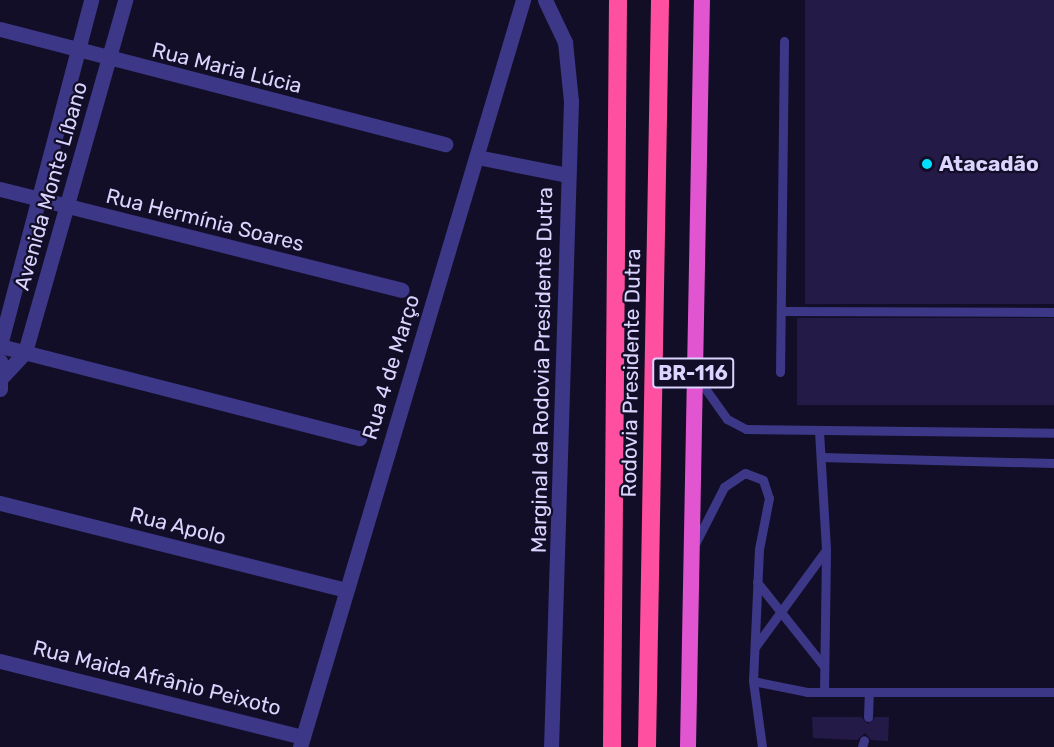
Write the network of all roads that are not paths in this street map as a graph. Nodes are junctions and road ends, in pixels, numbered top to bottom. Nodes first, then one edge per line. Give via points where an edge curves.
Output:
1 (91, 0) edge
2 (125, 0) edge
3 (523, 0) edge
4 (545, 0) edge
5 (618, 0) edge
6 (660, 0) edge
7 (702, 0) edge
8 (0, 29) edge
9 (784, 42) dead end
10 (77, 50) junction
11 (108, 60) junction
12 (445, 144) dead end
13 (477, 157) junction
14 (568, 175) junction
15 (0, 189) edge
16 (36, 198) junction
17 (67, 207) junction
18 (401, 290) dead end
19 (781, 311) junction
20 (1054, 312) edge
21 (0, 346) edge
22 (25, 352) junction
23 (693, 370) junction
24 (780, 372) dead end
25 (1, 375) edge
26 (819, 431) junction
27 (1054, 433) edge
28 (359, 438) dead end
29 (821, 457) junction
30 (1054, 463) edge
31 (0, 502) edge
32 (826, 550) junction
33 (689, 557) junction
34 (757, 582) junction
35 (346, 590) junction
36 (779, 611) junction
37 (754, 648) junction
38 (0, 661) edge
39 (823, 665) junction
40 (753, 681) junction
41 (824, 692) junction
42 (869, 692) junction
43 (1054, 692) edge
44 (868, 717) dead end
45 (301, 742) edge
46 (551, 747) edge
47 (612, 747) edge
48 (647, 747) edge
49 (688, 747) edge
50 (762, 747) edge

1 - 10 street, Avenida Monte Líbano
2 - 11 street, Avenida Monte Líbano
3 - 13 street, Rua 4 de Março
4 - 14 street, Marginal da Rodovia Presidente Dutra via 561,31 570,74
5 - 47 highway, Rodovia Presidente Dutra
6 - 48 highway, Rodovia Presidente Dutra / BR-116
7 - 23 highway, BR-116
8 - 10 street, Rua Maria Lúcia
9 - 19 lane
10 - 11 street, Rua Maria Lúcia
10 - 16 street, Avenida Monte Líbano
11 - 12 street, Rua Maria Lúcia
11 - 17 street, Avenida Monte Líbano
13 - 14 street
13 - 35 street, Rua 4 de Março
14 - 46 street, Marginal da Rodovia Presidente Dutra
15 - 16 street, Rua Hermínia Soares
16 - 17 street, Rua Hermínia Soares
16 - 21 street, Avenida Monte Líbano
17 - 18 street, Rua Hermínia Soares
17 - 22 street, Avenida Monte Líbano
19 - 20 lane
19 - 24 lane
21 - 22 street
22 - 25 street, Avenida Monte Líbano
22 - 28 street
23 - 26 lane via 714,403 737,425
23 - 33 highway, BR-116
26 - 27 lane
26 - 29 lane
29 - 30 lane
29 - 32 lane
31 - 35 street, Rua Apolo
32 - 36 lane
32 - 39 lane
33 - 34 lane via 724,487 745,473 758,475 769,498
33 - 49 highway, BR-116
34 - 36 lane
34 - 37 lane
35 - 45 street, Rua 4 de Março
36 - 37 lane
36 - 39 lane
37 - 40 lane
38 - 45 street, Rua Maida Afrânio Peixoto
39 - 41 lane
40 - 41 lane via 786,690
40 - 50 lane
41 - 42 lane
42 - 43 lane
42 - 44 lane

